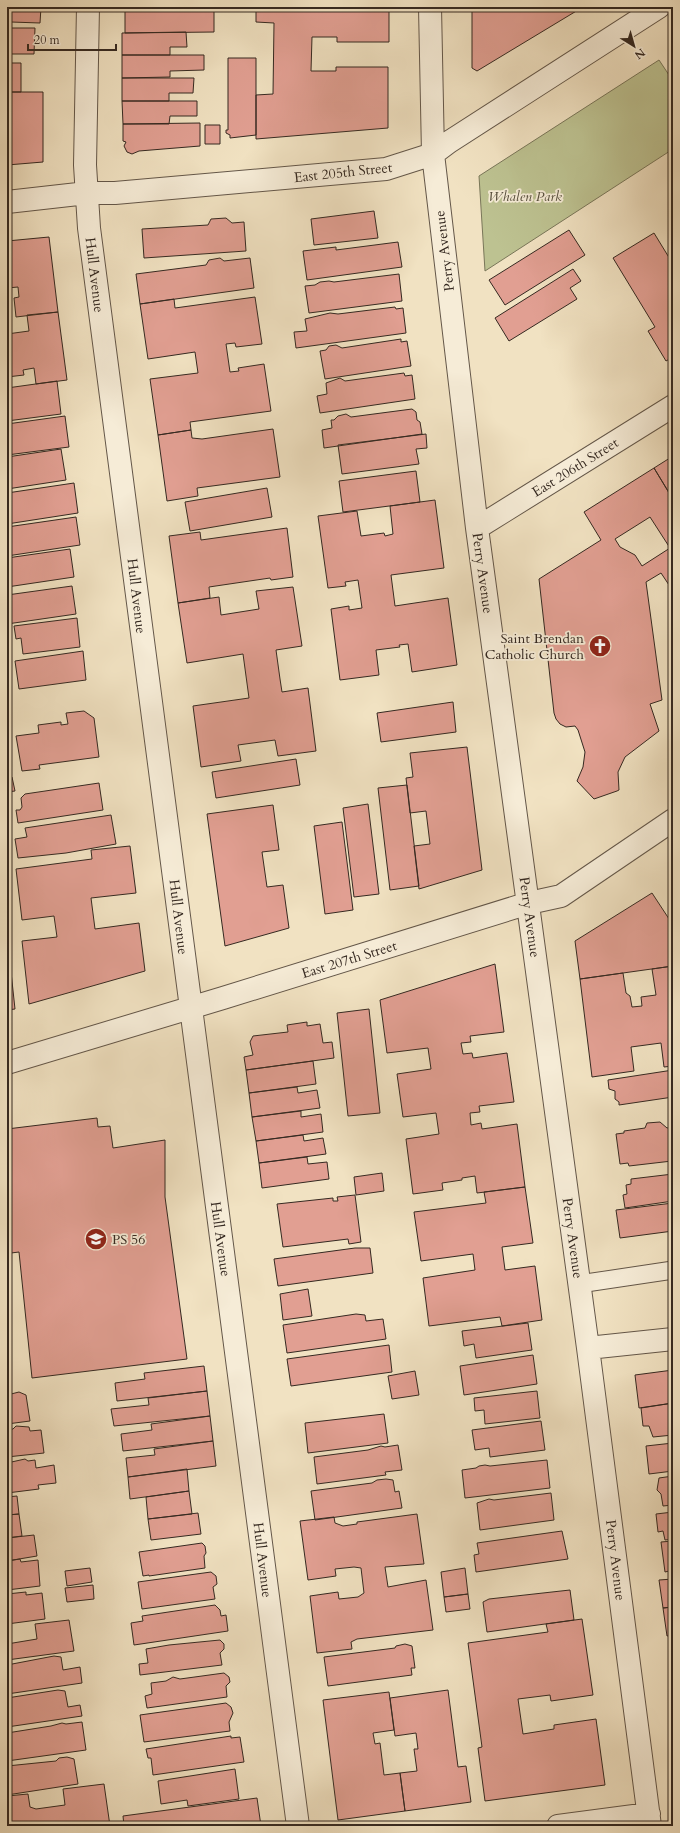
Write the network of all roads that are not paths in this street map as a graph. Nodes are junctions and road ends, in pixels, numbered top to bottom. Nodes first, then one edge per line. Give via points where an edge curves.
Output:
1 (88, 7) edge
2 (430, 7) edge
3 (659, 7) edge
4 (433, 154) junction
5 (87, 193) junction
6 (7, 202) edge
7 (673, 406) edge
8 (477, 528) junction
9 (673, 820) edge
10 (528, 903) junction
11 (191, 1008) junction
12 (7, 1063) edge
13 (673, 1270) edge
14 (579, 1284) junction
15 (673, 1340) edge
16 (588, 1348) junction
17 (649, 1820) edge
18 (298, 1826) edge
19 (558, 1826) edge

1 - 5 street, Hull Avenue via 85,165
2 - 4 street, Perry Avenue
3 - 4 street, East 205th Street
4 - 5 street, East 205th Street via 386,169 115,193
4 - 8 street, Perry Avenue
5 - 6 street, East 205th Street
5 - 11 street, Hull Avenue via 89,228
7 - 8 street, East 206th Street
8 - 10 street, Perry Avenue
9 - 10 street, East 207th Street via 561,896
10 - 11 street, East 207th Street
10 - 14 street, Perry Avenue
11 - 12 street, East 207th Street
11 - 18 street, Hull Avenue
13 - 14 lane
14 - 16 street, Perry Avenue
15 - 16 street
16 - 17 street, Perry Avenue
17 - 19 street

